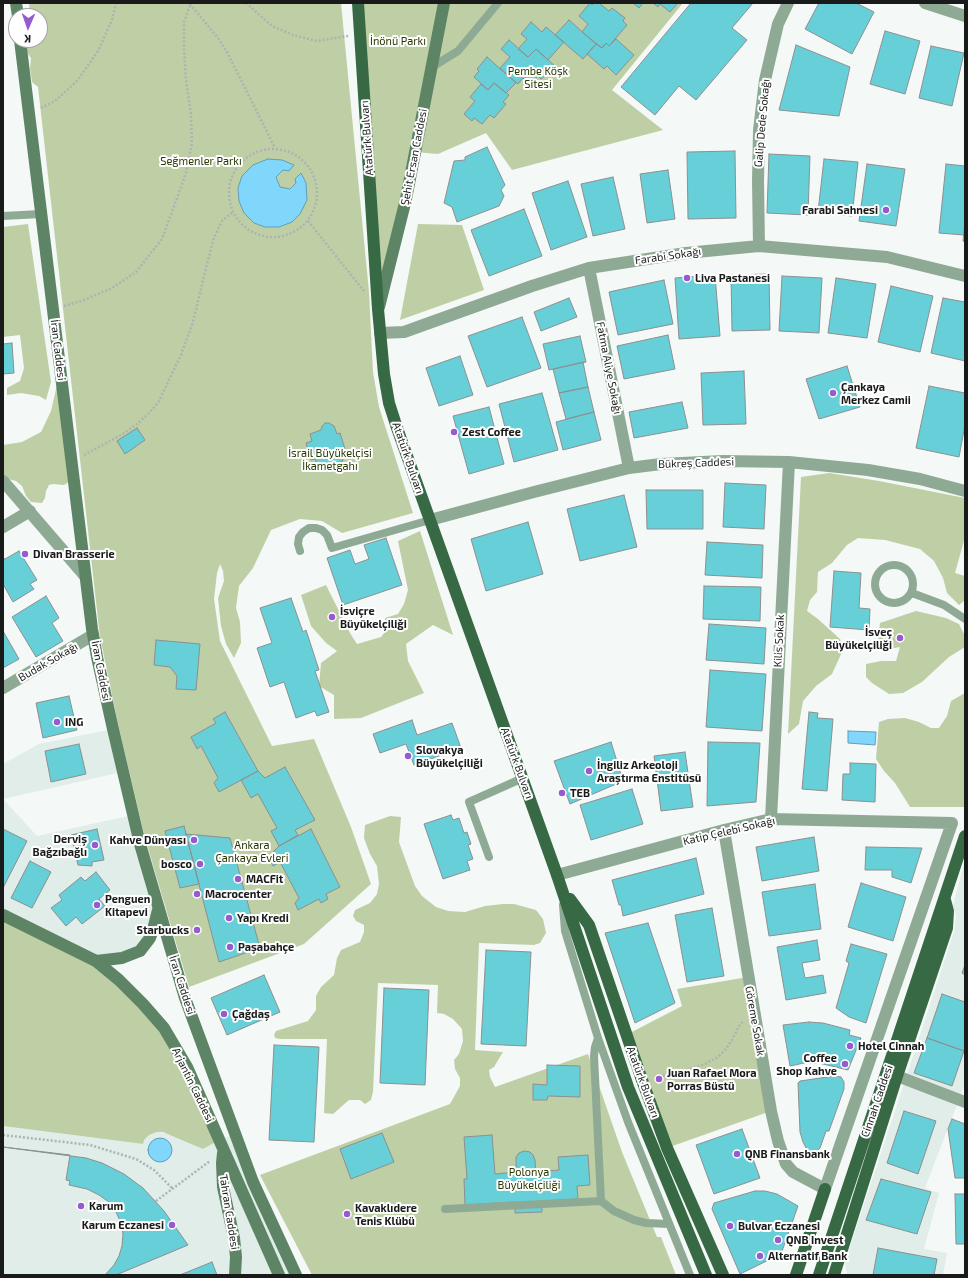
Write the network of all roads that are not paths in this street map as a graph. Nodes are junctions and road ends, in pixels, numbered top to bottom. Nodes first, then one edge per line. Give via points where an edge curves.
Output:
1 (358, 3) edge
2 (444, 3) edge
3 (498, 3) edge
4 (788, 3) edge
5 (926, 3) edge
6 (965, 16) edge
7 (21, 48) edge
8 (432, 67) junction
9 (41, 214) junction
10 (3, 216) edge
11 (759, 246) junction
12 (589, 268) junction
13 (965, 276) edge
14 (378, 309) junction
15 (380, 333) junction
16 (788, 462) junction
17 (629, 468) junction
18 (3, 481) edge
19 (965, 491) edge
20 (30, 511) junction
21 (430, 520) junction
22 (3, 527) edge
23 (300, 550) dead end
24 (85, 576) junction
25 (912, 593) junction
26 (965, 619) edge
27 (93, 635) junction
28 (3, 688) edge
29 (523, 778) junction
30 (770, 819) junction
31 (724, 830) junction
32 (965, 836) edge
33 (489, 857) dead end
34 (557, 875) junction
35 (563, 890) junction
36 (945, 899) junction
37 (158, 909) junction
38 (3, 915) edge
39 (96, 961) junction
40 (598, 1038) junction
41 (897, 1076) junction
42 (965, 1102) edge
43 (223, 1151) junction
44 (825, 1190) junction
45 (601, 1201) junction
46 (445, 1209) dead end
47 (669, 1224) junction
48 (837, 1263) junction
49 (235, 1275) edge
50 (279, 1275) edge
51 (296, 1275) edge
52 (690, 1275) edge
53 (706, 1275) edge
54 (723, 1275) edge
55 (796, 1275) edge
56 (819, 1275) edge
57 (834, 1275) edge
58 (838, 1275) edge

1 - 14 main road, Atatürk Bulvarı
2 - 8 main road, Şehit Ersan Caddesi
3 - 8 lane via 458,51
4 - 11 street, Galip Dede Sokağı via 778,24 765,80 759,130
5 - 6 street
7 - 9 main road, İran Caddesi
8 - 14 main road, Şehit Ersan Caddesi via 406,199
9 - 10 lane
9 - 24 main road, İran Caddesi
11 - 12 street, Farabi Sokağı via 686,253
11 - 13 street, Farabi Sokağı via 887,257
12 - 15 street, Farabi Sokağı via 404,332
12 - 17 street, Fatma Aliye Sokağı
14 - 15 main road, Atatürk Bulvarı
15 - 21 main road, Atatürk Bulvarı via 389,403
16 - 17 street, Bükreş Caddesi via 723,461
16 - 19 street, Bükreş Caddesi via 868,470 920,479
16 - 30 street, Kilis Sokak
17 - 21 street, Bükreş Caddesi
18 - 20 street
20 - 22 street
20 - 24 street
21 - 23 lane via 332,548 322,530 309,528 299,537
21 - 29 main road, Atatürk Bulvarı
24 - 27 main road, İran Caddesi
25 - 25 lane via 913,578 905,568 899,566 887,567 875,581 877,593 892,604 904,601
25 - 26 lane via 944,605
27 - 28 street, Budak Sokağı
27 - 37 main road, İran Caddesi via 122,772
29 - 33 lane via 469,802
29 - 34 main road, Atatürk Bulvarı
30 - 31 street, Katip Çelebi Sokağı
30 - 44 street, Katip Çelebi Sokağı via 952,823
31 - 34 street, Katip Çelebi Sokağı
31 - 44 street, Göreme Sokak via 771,1111 781,1153 793,1172
32 - 36 main road, Cinnah Caddesi
34 - 35 main road, Atatürk Bulvarı
35 - 40 lane via 565,931
35 - 53 main road, Atatürk Bulvarı via 628,1087
35 - 54 main road, Atatürk Bulvarı via 589,925 667,1148
36 - 41 main road via 948,911 946,928
36 - 56 main road, Cinnah Caddesi
37 - 39 main road via 152,934 145,946 122,958
37 - 51 main road, İran Caddesi via 187,1005 253,1182
38 - 39 main road, Arjantin Caddesi
39 - 43 main road, Arjantin Caddesi via 119,980 164,1028 187,1067
40 - 45 lane via 594,1056
40 - 47 lane
41 - 42 street
41 - 48 main road
43 - 49 main road, Tahran Caddesi via 223,1187 234,1238
43 - 50 main road
44 - 55 main road
45 - 46 lane
45 - 47 lane via 614,1211 634,1220
47 - 52 lane
48 - 57 main road
48 - 58 main road

